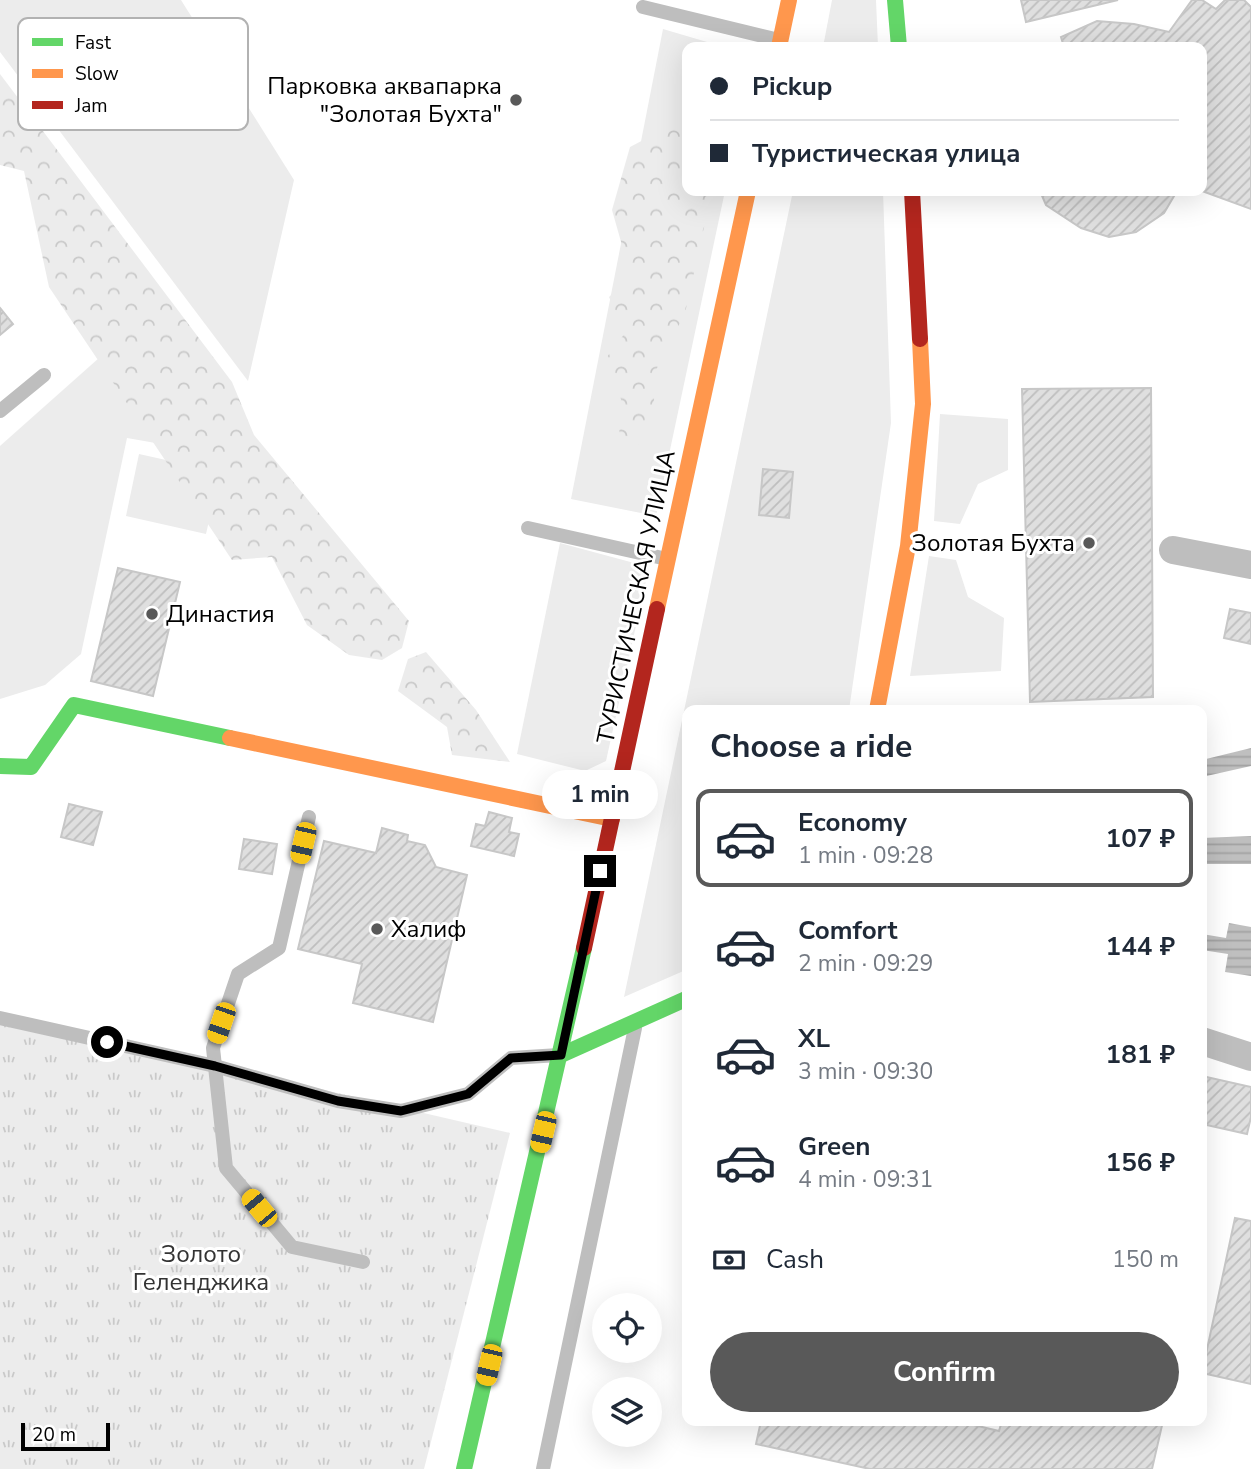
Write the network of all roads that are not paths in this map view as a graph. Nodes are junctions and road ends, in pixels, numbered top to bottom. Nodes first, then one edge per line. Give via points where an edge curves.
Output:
1 (789, 0) edge
2 (895, 0) edge
3 (643, 7) dead end
4 (772, 42) edge
5 (779, 42) edge
6 (899, 42) edge
7 (747, 196) edge
8 (912, 196) edge
9 (44, 375) dead end
10 (0, 411) edge
11 (528, 528) dead end
12 (1173, 550) dead end
13 (668, 559) junction
14 (1251, 565) edge
15 (878, 705) edge
16 (0, 766) edge
17 (309, 817) dead end
18 (612, 819) junction
19 (682, 1001) edge
20 (0, 1018) edge
21 (636, 1020) junction
22 (1207, 1043) edge
23 (561, 1055) junction
24 (1251, 1057) edge
25 (215, 1066) junction
26 (363, 1262) dead end
27 (464, 1469) edge
28 (543, 1469) edge

1 - 5 street
2 - 6 street
3 - 4 lane
7 - 13 street, ТУРИСТИЧЕСКАЯ УЛИЦА
8 - 15 street via 923,404 908,546
9 - 10 lane
11 - 13 lane
12 - 14 street
13 - 18 street, ТУРИСТИЧЕСКАЯ УЛИЦА
16 - 18 street via 31,768 74,705
17 - 25 lane via 279,948 238,974 213,1048
18 - 23 street, ТУРИСТИЧЕСКАЯ УЛИЦА
19 - 21 street
20 - 25 lane
21 - 23 street
21 - 28 lane
22 - 24 street
23 - 25 lane via 511,1058 468,1094 401,1111 338,1101
23 - 27 street, ТУРИСТИЧЕСКАЯ УЛИЦА
25 - 26 lane via 226,1168 292,1247

